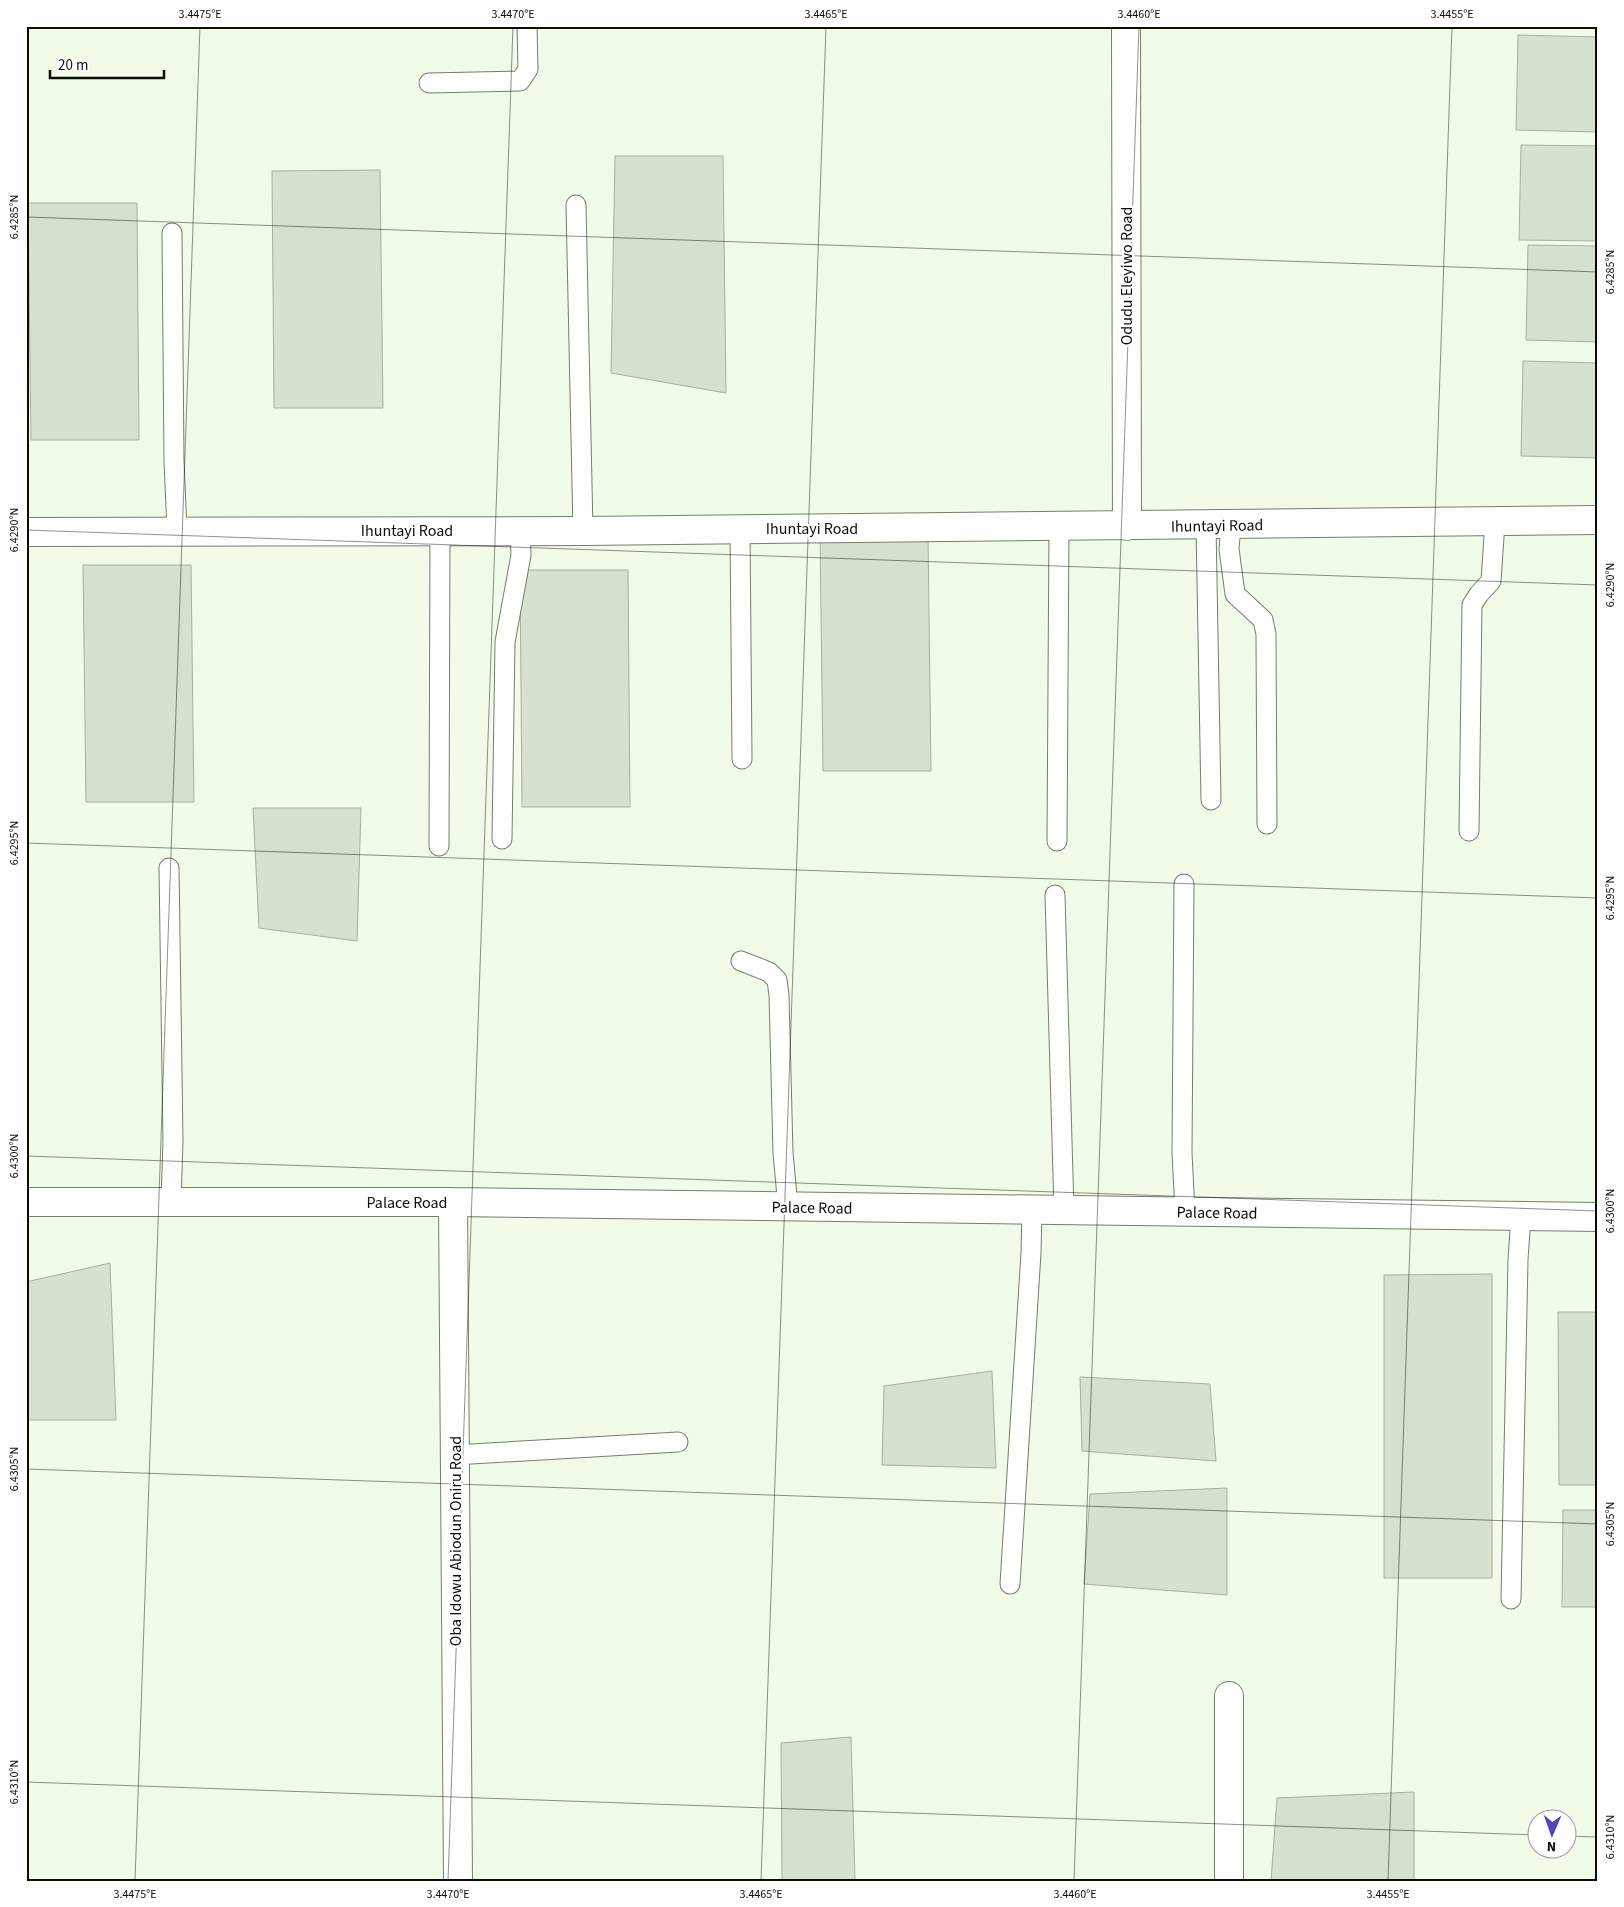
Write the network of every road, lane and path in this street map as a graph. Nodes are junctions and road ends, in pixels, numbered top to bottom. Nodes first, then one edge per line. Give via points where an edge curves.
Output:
1 (527, 26) edge
2 (1126, 26) edge
3 (429, 83) dead end
4 (576, 205) dead end
5 (172, 233) dead end
6 (1598, 520) edge
7 (1494, 522) junction
8 (1218, 525) junction
9 (1127, 526) junction
10 (1059, 527) junction
11 (740, 529) junction
12 (440, 530) junction
13 (520, 530) junction
14 (583, 531) junction
15 (26, 532) edge
16 (177, 532) junction
17 (742, 759) dead end
18 (1210, 800) dead end
19 (1267, 824) dead end
20 (1469, 831) dead end
21 (502, 839) dead end
22 (1057, 842) dead end
23 (439, 846) dead end
24 (169, 868) dead end
25 (1184, 884) dead end
26 (1055, 895) dead end
27 (741, 961) dead end
28 (26, 1202) edge
29 (171, 1202) junction
30 (453, 1202) junction
31 (788, 1207) junction
32 (1032, 1210) junction
33 (1064, 1211) junction
34 (1185, 1212) junction
35 (1521, 1216) junction
36 (1598, 1217) edge
37 (678, 1442) dead end
38 (454, 1455) junction
39 (1010, 1584) dead end
40 (1511, 1598) dead end
41 (1229, 1696) dead end
42 (458, 1881) edge
43 (1229, 1881) edge

1 - 3 lane via 528,69 520,82
2 - 9 street, Odudu Eleyiwo Road
4 - 14 lane
5 - 16 lane
6 - 7 street, Ihuntayi Road
7 - 8 street, Ihuntayi Road
7 - 20 lane via 1491,581 1472,605
8 - 9 street, Ihuntayi Road
8 - 18 lane
8 - 19 lane via 1229,550 1235,594 1262,620 1266,634
9 - 10 street, Ihuntayi Road
10 - 11 street, Ihuntayi Road
10 - 22 lane
11 - 14 street, Ihuntayi Road
11 - 17 lane
12 - 13 street, Ihuntayi Road
12 - 16 street, Ihuntayi Road
12 - 23 lane
13 - 14 street, Ihuntayi Road
13 - 21 lane via 521,555 505,642
15 - 16 street, Ihuntayi Road
24 - 29 lane via 174,1141
25 - 34 lane via 1182,1153
26 - 33 lane
27 - 31 lane via 769,972 776,980 779,995 783,1153
28 - 29 street, Palace Road
29 - 30 street, Palace Road
30 - 31 street, Palace Road
30 - 38 street, Oba Idowu Abiodun Oniru Road
31 - 32 street, Palace Road
32 - 33 street, Palace Road
32 - 39 lane
33 - 34 street, Palace Road
34 - 35 street, Palace Road
35 - 36 street, Palace Road
35 - 40 lane
37 - 38 lane
38 - 42 street, Oba Idowu Abiodun Oniru Road
41 - 43 street

